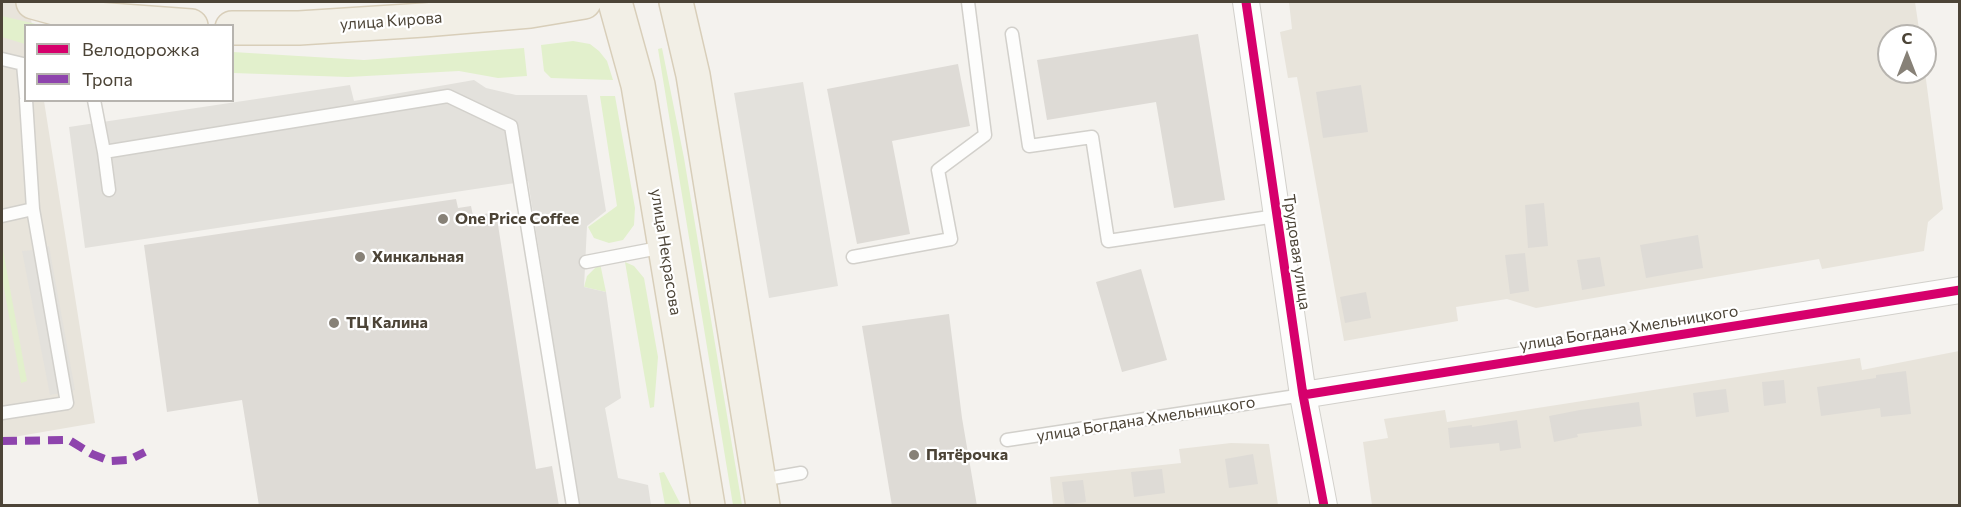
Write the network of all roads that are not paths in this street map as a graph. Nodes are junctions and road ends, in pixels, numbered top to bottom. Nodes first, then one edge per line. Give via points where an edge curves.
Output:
1 (33, 2) edge
2 (584, 2) edge
3 (615, 2) edge
4 (676, 2) edge
5 (968, 2) edge
6 (1246, 2) edge
7 (95, 22) edge
8 (143, 24) edge
9 (234, 28) edge
10 (1012, 34) dead end
11 (2, 58) edge
12 (24, 76) edge
13 (26, 102) edge
14 (94, 102) edge
15 (104, 152) junction
16 (109, 189) dead end
17 (33, 209) junction
18 (2, 216) edge
19 (1276, 216) junction
20 (666, 246) junction
21 (853, 257) dead end
22 (586, 262) dead end
23 (1959, 291) edge
24 (1303, 395) junction
25 (2, 413) edge
26 (1007, 440) dead end
27 (801, 473) dead end
28 (761, 493) edge
29 (573, 506) edge
30 (708, 506) edge
31 (1324, 506) edge

1 - 7 main road
2 - 9 main road, улица Кирова via 530,11 434,14 299,28
3 - 20 main road, улица Некрасова via 638,86
4 - 28 main road via 693,75
5 - 21 lane via 985,135 938,170 951,239
6 - 19 street, Трудовая улица
7 - 8 main road
10 - 19 lane via 1029,146 1092,137 1108,241
11 - 12 lane via 23,64
13 - 17 lane
14 - 15 lane
15 - 16 lane
15 - 29 lane via 448,96 511,126
17 - 18 lane
17 - 25 lane via 67,404
19 - 24 street, Трудовая улица
20 - 22 lane
20 - 30 main road, улица Некрасова
23 - 24 street, улица Богдана Хмельницкого
24 - 26 lane, улица Богдана Хмельницкого
24 - 31 street, Трудовая улица
27 - 28 lane

